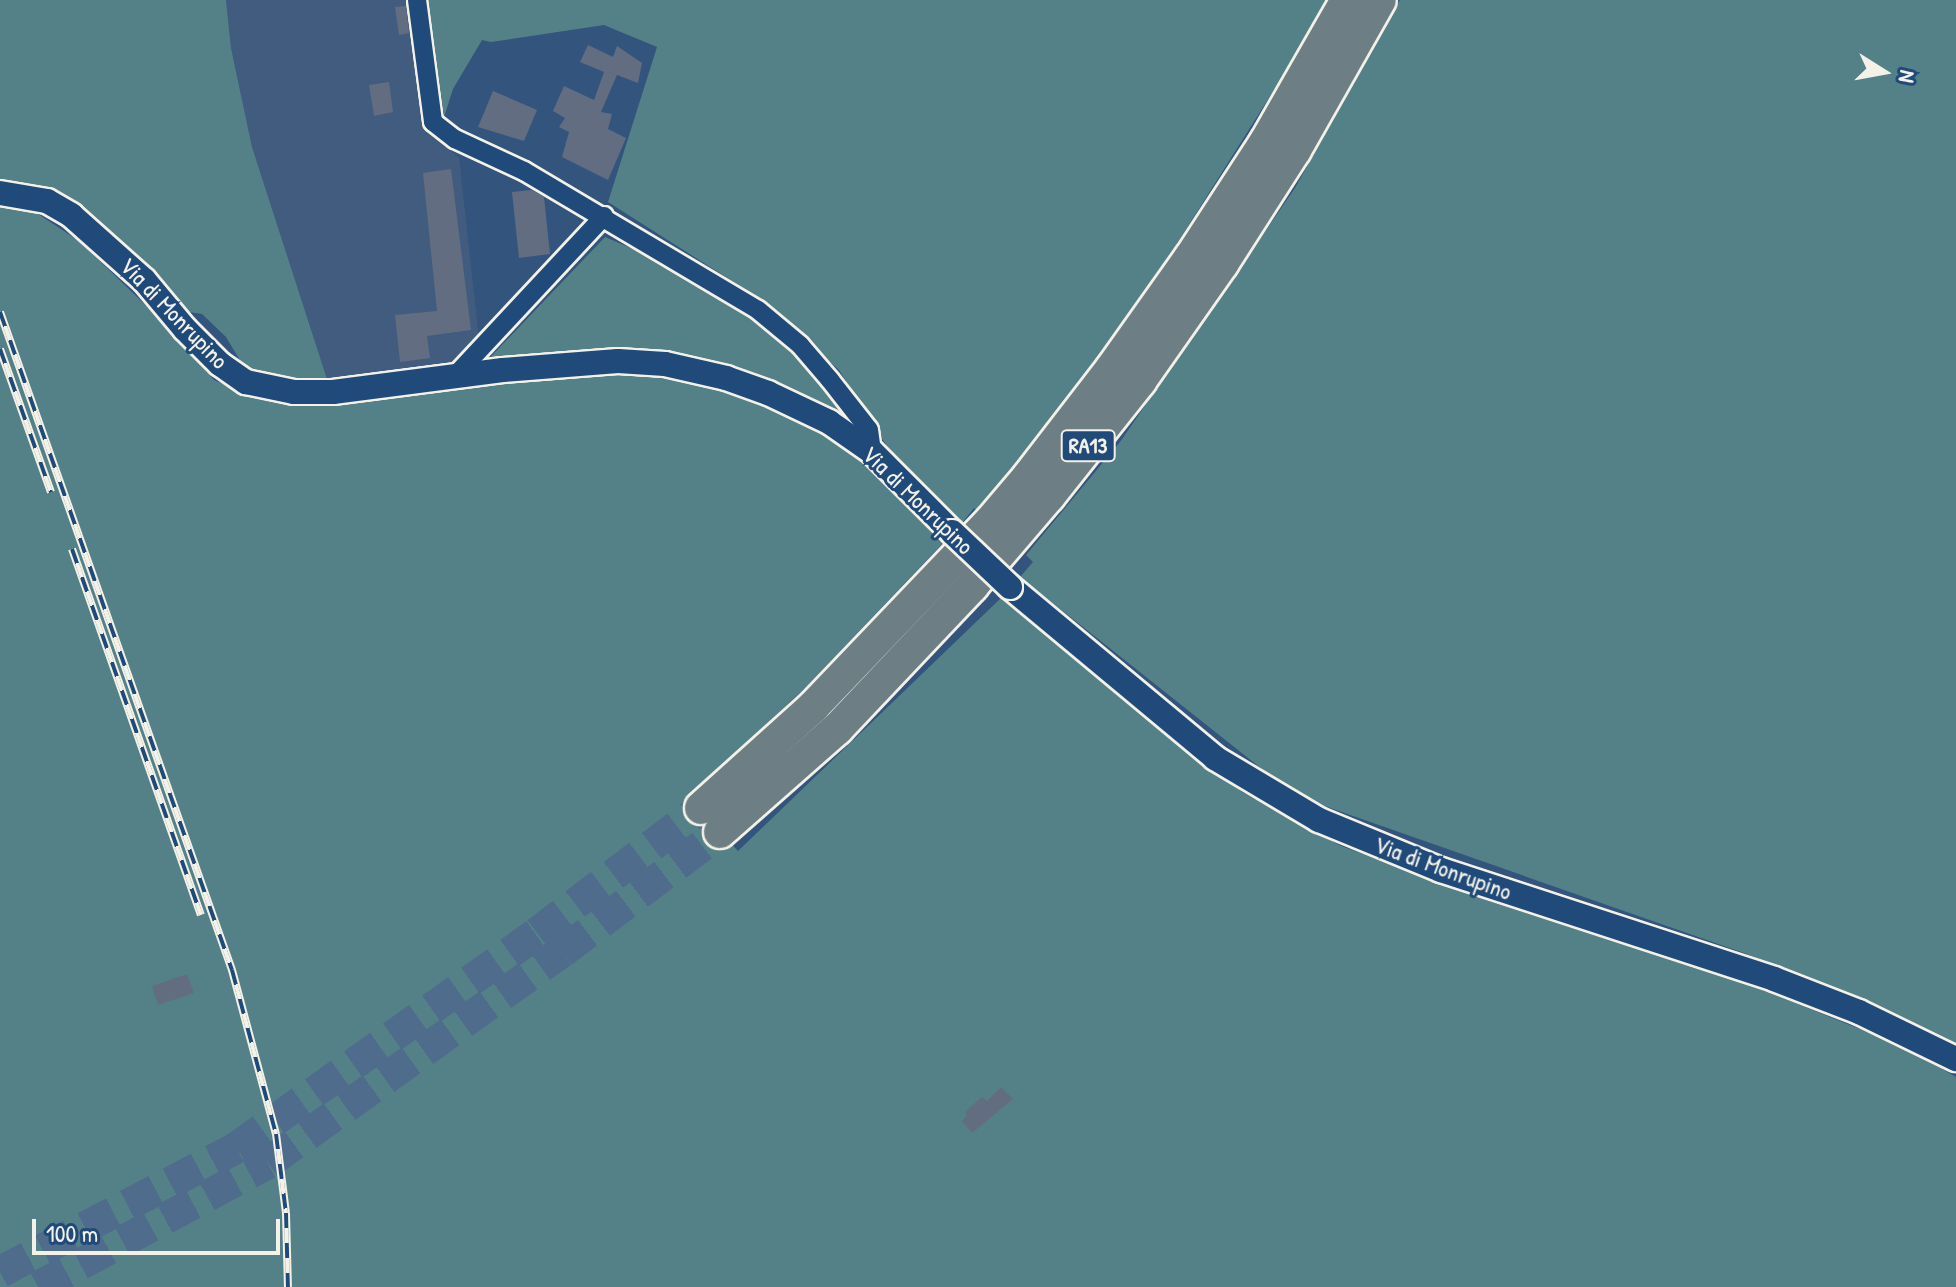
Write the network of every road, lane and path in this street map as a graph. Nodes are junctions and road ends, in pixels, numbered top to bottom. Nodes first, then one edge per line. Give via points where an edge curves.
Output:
1 (417, 0) edge
2 (1347, 0) edge
3 (1380, 0) edge
4 (0, 193) edge
5 (604, 216) junction
6 (454, 377) junction
7 (872, 452) junction
8 (1956, 1059) edge

1 - 5 street via 433,122 455,139
2 - 3 highway, RA13 via 1265,143 1190,258 1028,477 710,820 837,729 1049,496 1140,381 1222,264 1295,150
4 - 6 main road, Via di Monrupino via 47,201 71,215 144,280 220,364 246,382 294,392 333,392
5 - 6 street
5 - 7 street via 732,291 800,345 869,430
6 - 7 main road, Via di Monrupino via 618,361 665,364 726,378 782,399 829,422
7 - 8 main road, Via di Monrupino, bridge via 1010,587 1215,758 1300,810 1441,870 1809,993

